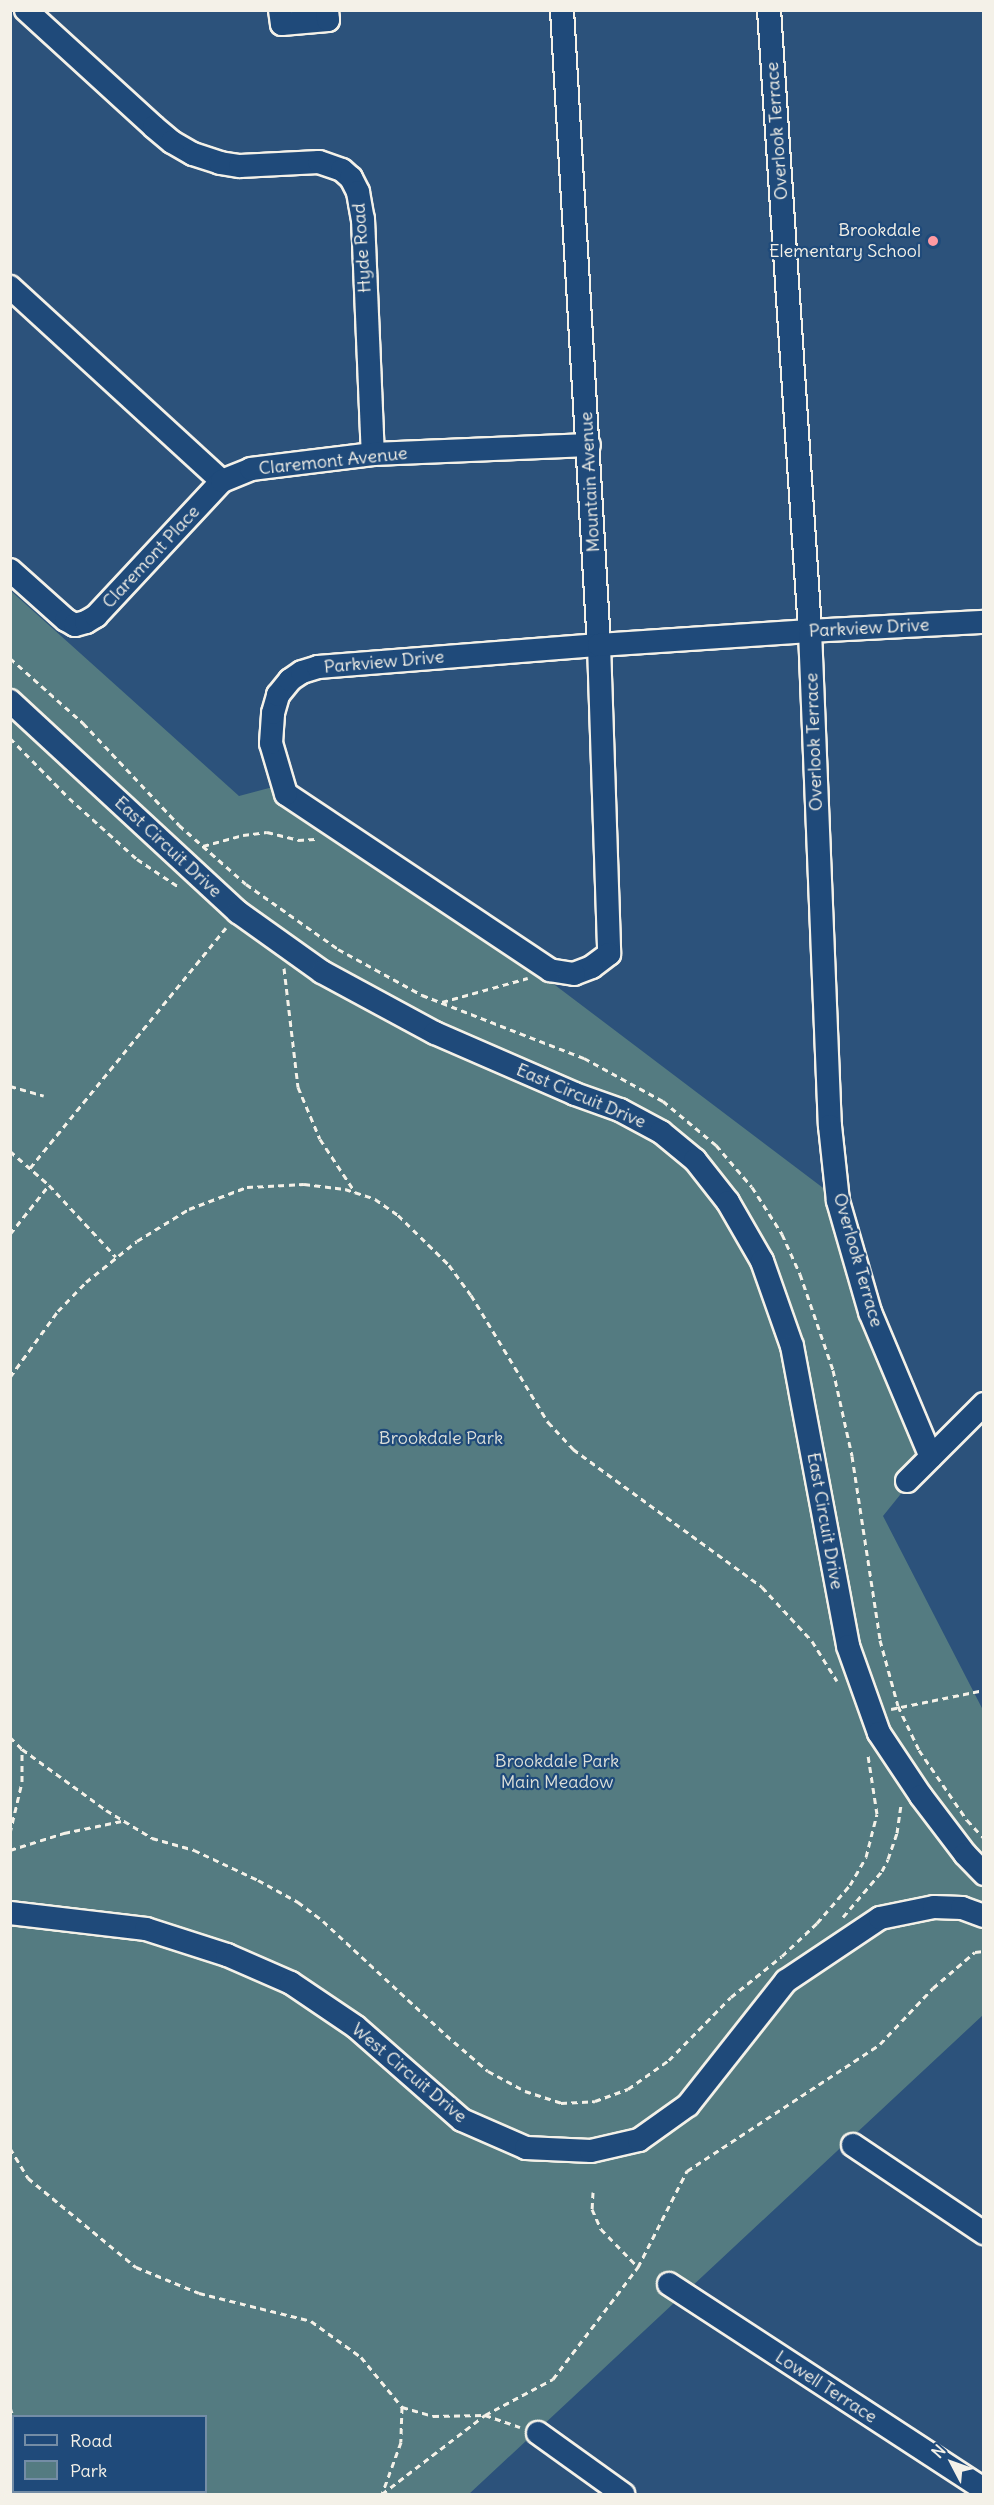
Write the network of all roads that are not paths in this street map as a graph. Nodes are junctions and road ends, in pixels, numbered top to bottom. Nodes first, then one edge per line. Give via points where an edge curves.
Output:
1 (26, 10) edge
2 (280, 10) edge
3 (327, 10) edge
4 (562, 10) edge
5 (769, 10) edge
6 (10, 286) edge
7 (589, 445) junction
8 (373, 454) junction
9 (222, 481) junction
10 (10, 570) edge
11 (984, 622) edge
12 (810, 631) junction
13 (599, 645) junction
14 (10, 701) edge
15 (609, 954) joint
16 (984, 1404) edge
17 (931, 1457) junction
18 (907, 1481) dead end
19 (984, 1874) edge
20 (10, 1913) edge
21 (984, 1916) edge
22 (853, 2145) dead end
23 (984, 2233) edge
24 (669, 2284) dead end
25 (538, 2433) road end
26 (984, 2489) edge
27 (623, 2494) edge

1 - 8 street, Hyde Road via 154,127 193,154 240,166 319,162 342,170 351,178 363,219
2 - 3 street via 282,24 328,20
4 - 7 street, Mountain Avenue
5 - 12 street, Overlook Terrace
6 - 9 street
7 - 8 street, Claremont Avenue
7 - 13 street, Mountain Avenue
8 - 9 street, Claremont Avenue via 251,469
9 - 10 street, Claremont Place via 96,616 86,622 75,625
11 - 12 street, Parkview Drive
12 - 13 street, Parkview Drive
12 - 17 street, Overlook Terrace via 830,1114 838,1201 870,1312
13 - 15 street, Mountain Avenue
13 - 15 street, Parkview Drive via 318,667 296,676 278,695 271,743 286,794 550,970 574,974
14 - 19 street, East Circuit Drive via 238,912 341,983 435,1033 620,1110 660,1132 695,1160 728,1202 762,1261 792,1346 848,1646 879,1733 921,1796
16 - 17 street
17 - 18 street
20 - 21 street, West Circuit Drive via 146,1929 227,1954 291,1983 356,2027 462,2120 526,2148 591,2151 639,2140 688,2104 786,1981 880,1918 934,1907 962,1908
22 - 23 street
24 - 26 street, Lowell Terrace
25 - 27 street

